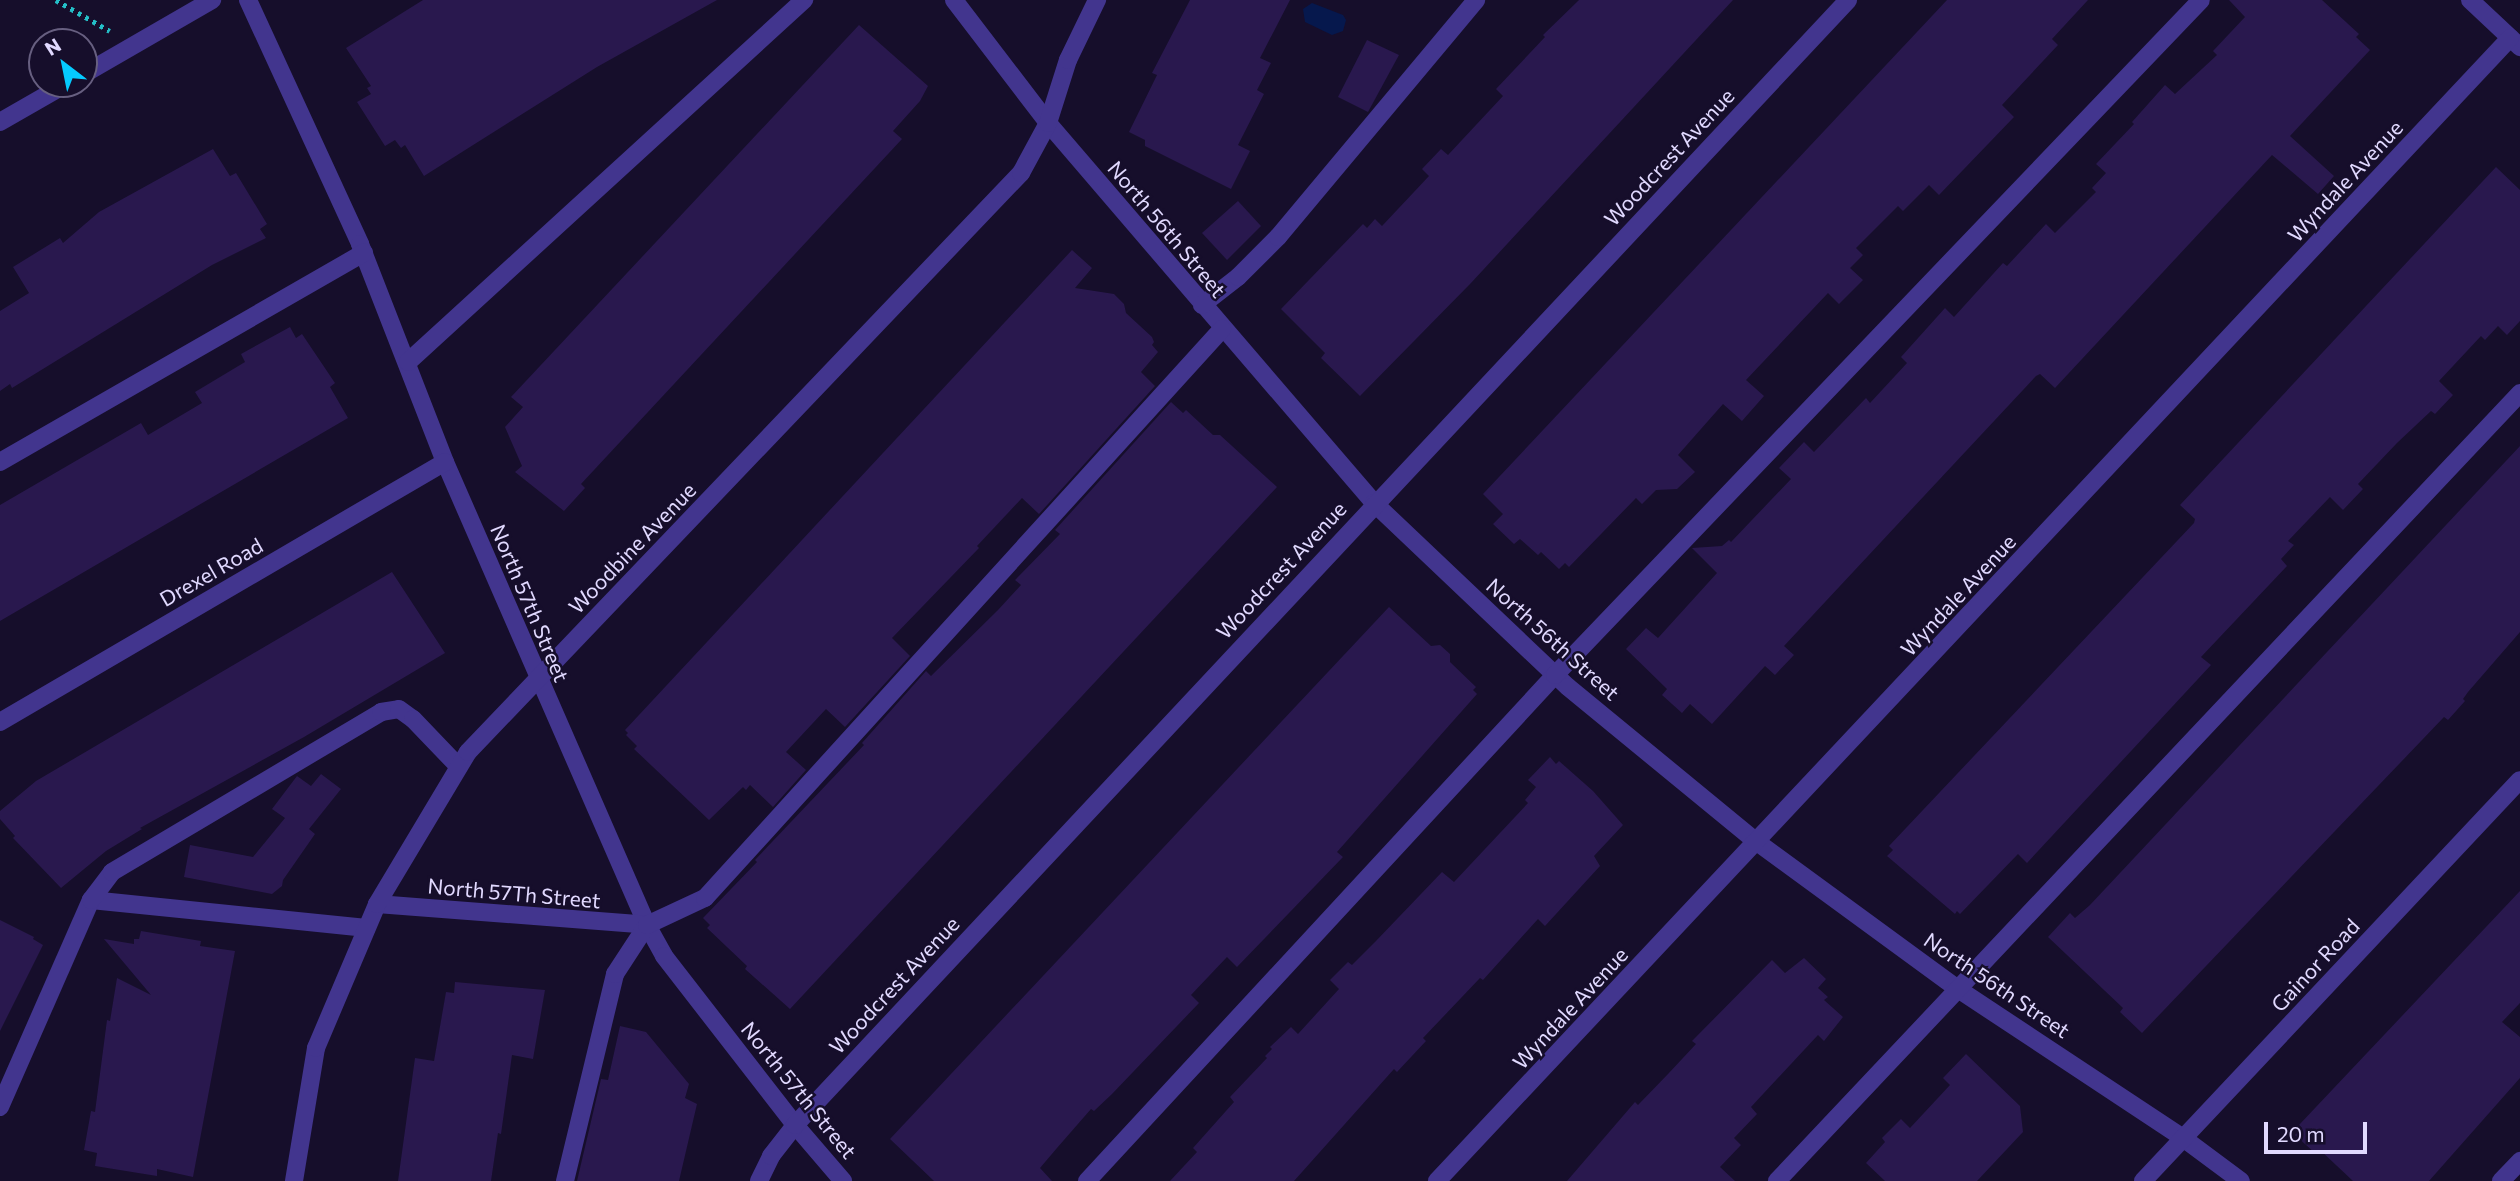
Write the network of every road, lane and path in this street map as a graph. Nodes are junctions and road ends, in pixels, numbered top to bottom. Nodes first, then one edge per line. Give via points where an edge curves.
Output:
1 (56, 0) edge
2 (212, 0) edge
3 (248, 0) edge
4 (804, 0) edge
5 (954, 0) edge
6 (1097, 0) edge
7 (1476, 0) edge
8 (1848, 0) edge
9 (2201, 0) edge
10 (2470, 0) edge
11 (2515, 42) edge
12 (134, 45) junction
13 (98, 66) edge
14 (42, 98) edge
15 (0, 122) edge
16 (1048, 122) junction
17 (364, 253) junction
18 (1202, 305) junction
19 (1222, 329) junction
20 (408, 362) junction
21 (2520, 393) edge
22 (0, 462) edge
23 (445, 462) junction
24 (1374, 503) junction
25 (1555, 674) junction
26 (538, 680) junction
27 (0, 722) edge
28 (459, 767) junction
29 (2520, 780) edge
30 (1757, 842) junction
31 (91, 900) junction
32 (377, 904) junction
33 (647, 925) junction
34 (367, 928) junction
35 (1958, 989) junction
36 (0, 1107) edge
37 (795, 1125) junction
38 (2183, 1138) junction
39 (2520, 1161) edge
40 (293, 1181) edge
41 (565, 1181) edge
42 (759, 1181) edge
43 (843, 1181) edge
44 (1087, 1181) edge
45 (1437, 1181) edge
46 (1777, 1181) edge
47 (2143, 1181) edge
48 (2241, 1181) edge
49 (2501, 1181) edge

1 - 12 path
2 - 12 street
3 - 17 street, North 57th Street
4 - 20 street
5 - 16 street, North 56th Street
6 - 16 street, Woodbine Avenue via 1068,60
7 - 18 street via 1278,237
8 - 24 street, Woodcrest Avenue
9 - 25 street
10 - 11 street
11 - 30 street, Wyndale Avenue
12 - 13 street
14 - 15 street
16 - 18 street, North 56th Street
16 - 26 street, Woodbine Avenue via 1021,173
17 - 20 street, North 57th Street
17 - 22 street
18 - 19 street, North 56th Street
19 - 24 street, North 56th Street
19 - 33 street via 705,898
20 - 23 street, North 57th Street
21 - 35 street
23 - 26 street, North 57th Street
23 - 27 street, Drexel Road
24 - 25 street, North 56th Street
24 - 37 street, Woodcrest Avenue
25 - 30 street, North 56th Street
25 - 44 street
26 - 28 street, Woodbine Avenue
26 - 33 street, North 57th Street
28 - 31 street via 406,714 398,709 381,712 112,872
28 - 32 street, Woodbine Avenue
29 - 38 street, Gainor Road
30 - 35 street, North 56th Street
30 - 45 street, Wyndale Avenue
31 - 34 street
31 - 36 street
32 - 33 street, North 57Th Street
32 - 34 street, Woodbine Avenue
33 - 37 street, North 57th Street via 664,956
33 - 41 street via 615,974
34 - 40 street, Woodbine Avenue via 316,1048
35 - 38 street, North 56th Street
35 - 46 street
37 - 42 street, Woodcrest Avenue
37 - 43 street, North 57th Street
38 - 47 street, Gainor Road
38 - 48 street, North 56th Street
39 - 49 street

